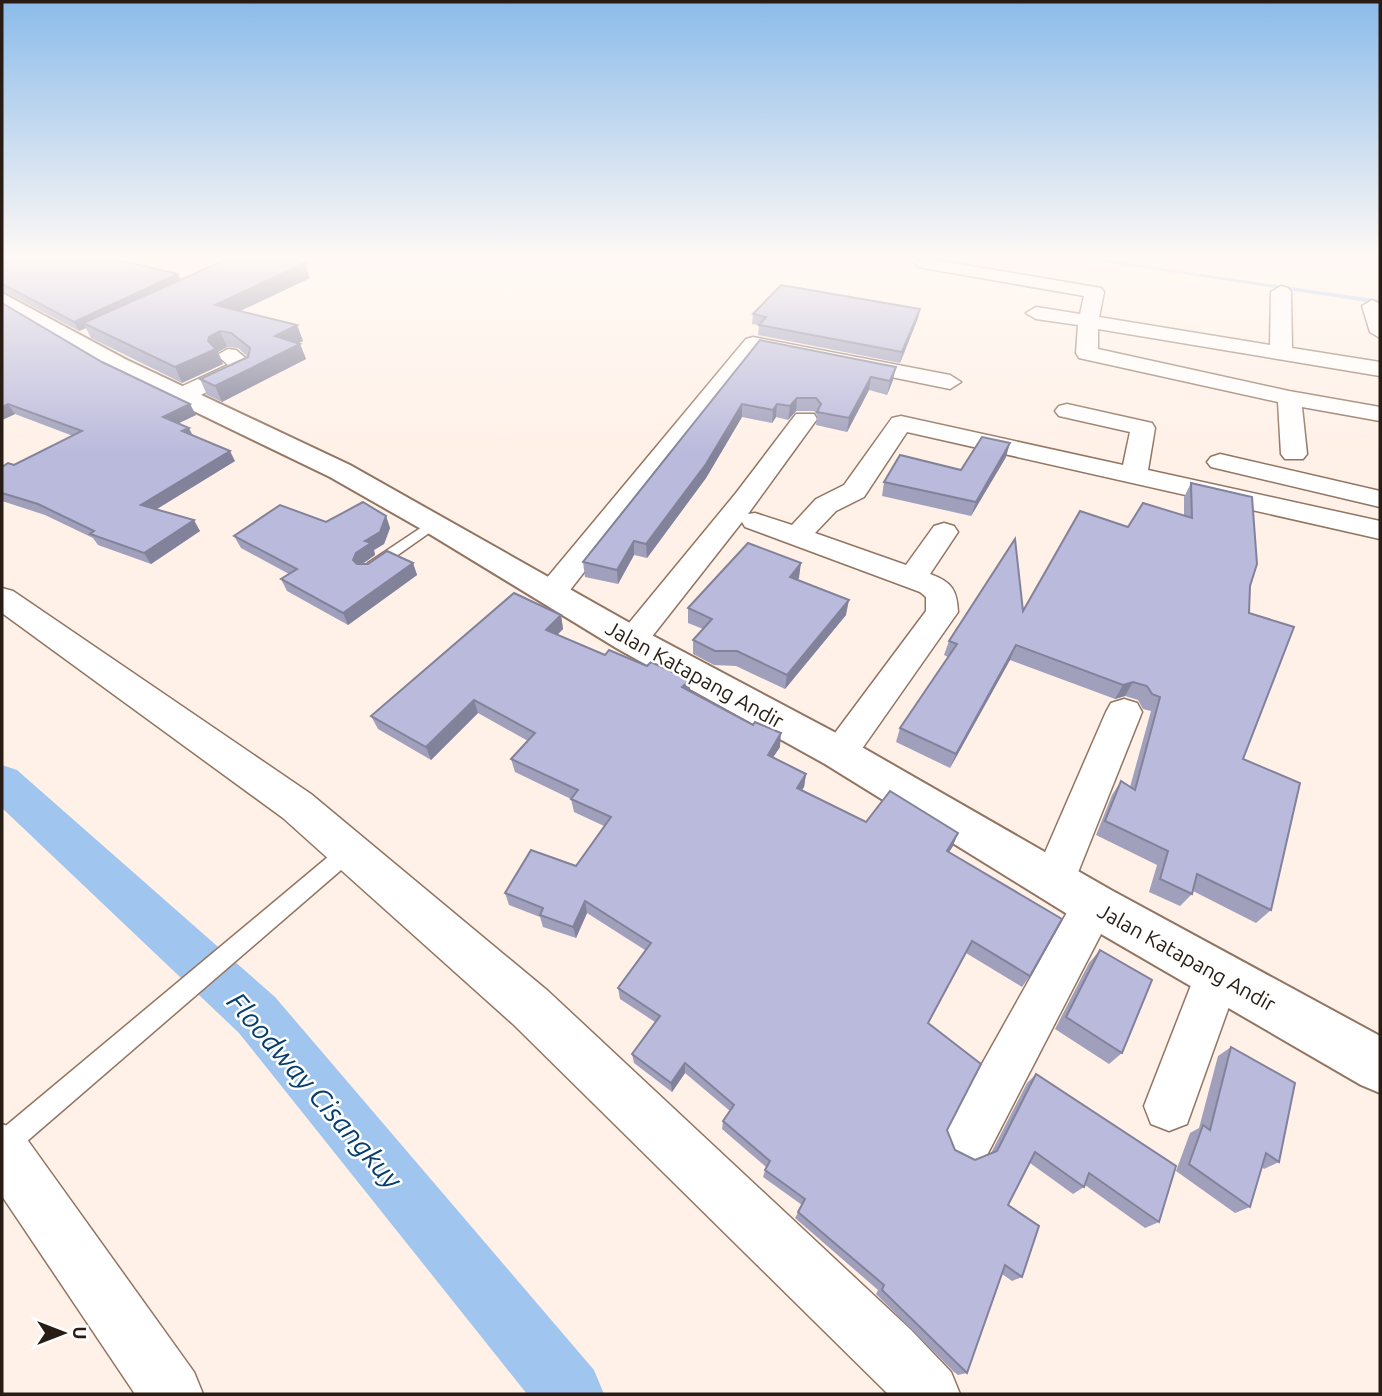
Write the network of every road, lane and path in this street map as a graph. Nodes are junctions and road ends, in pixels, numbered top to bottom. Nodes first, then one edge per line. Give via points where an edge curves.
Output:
1 (53, 322) edge
2 (1088, 322) edge
3 (1095, 322) edge
4 (1281, 322) edge
5 (1281, 353) junction
6 (228, 355) edge
7 (1380, 369) edge
8 (950, 382) dead end
9 (182, 395) junction
10 (1289, 398) junction
11 (1067, 411) dead end
12 (1380, 414) edge
13 (805, 419) dead end
14 (1294, 454) dead end
15 (1220, 462) dead end
16 (1134, 473) junction
17 (1380, 499) edge
18 (755, 521) dead end
19 (435, 523) junction
20 (1380, 530) edge
21 (944, 532) dead end
22 (797, 536) junction
23 (367, 570) edge
24 (912, 578) junction
25 (552, 592) junction
26 (2, 598) edge
27 (631, 640) junction
28 (1124, 712) dead end
29 (839, 753) junction
30 (348, 852) junction
31 (1054, 880) junction
32 (1094, 905) junction
33 (1218, 973) junction
34 (1380, 1066) edge
35 (1169, 1106) dead end
36 (968, 1139) dead end
37 (2, 1148) edge
38 (172, 1394) edge
39 (929, 1394) edge

1 - 9 street, Jalan Katapang Andir via 81,335 118,365
2 - 10 street via 1087,353
3 - 5 street
4 - 5 street
5 - 7 street
6 - 9 street via 243,366
8 - 25 street via 753,343
9 - 19 street, Jalan Katapang Andir via 340,471
10 - 12 street
10 - 14 street
11 - 16 street via 1143,428
13 - 27 street
15 - 17 street
16 - 20 street
16 - 22 street via 901,423 854,491 826,505
18 - 22 street
19 - 23 lane
19 - 25 street, Jalan Katapang Andir
21 - 24 street
22 - 24 street
24 - 29 street via 942,593 942,612
25 - 27 street, Jalan Katapang Andir
26 - 30 street via 297,806
27 - 29 street, Jalan Katapang Andir
28 - 31 street
29 - 31 street, Jalan Katapang Andir
30 - 37 lane
30 - 39 street via 531,1008 890,1351
31 - 32 street, Jalan Katapang Andir
32 - 33 street, Jalan Katapang Andir
32 - 36 street
33 - 34 street, Jalan Katapang Andir
33 - 35 street
37 - 38 street

